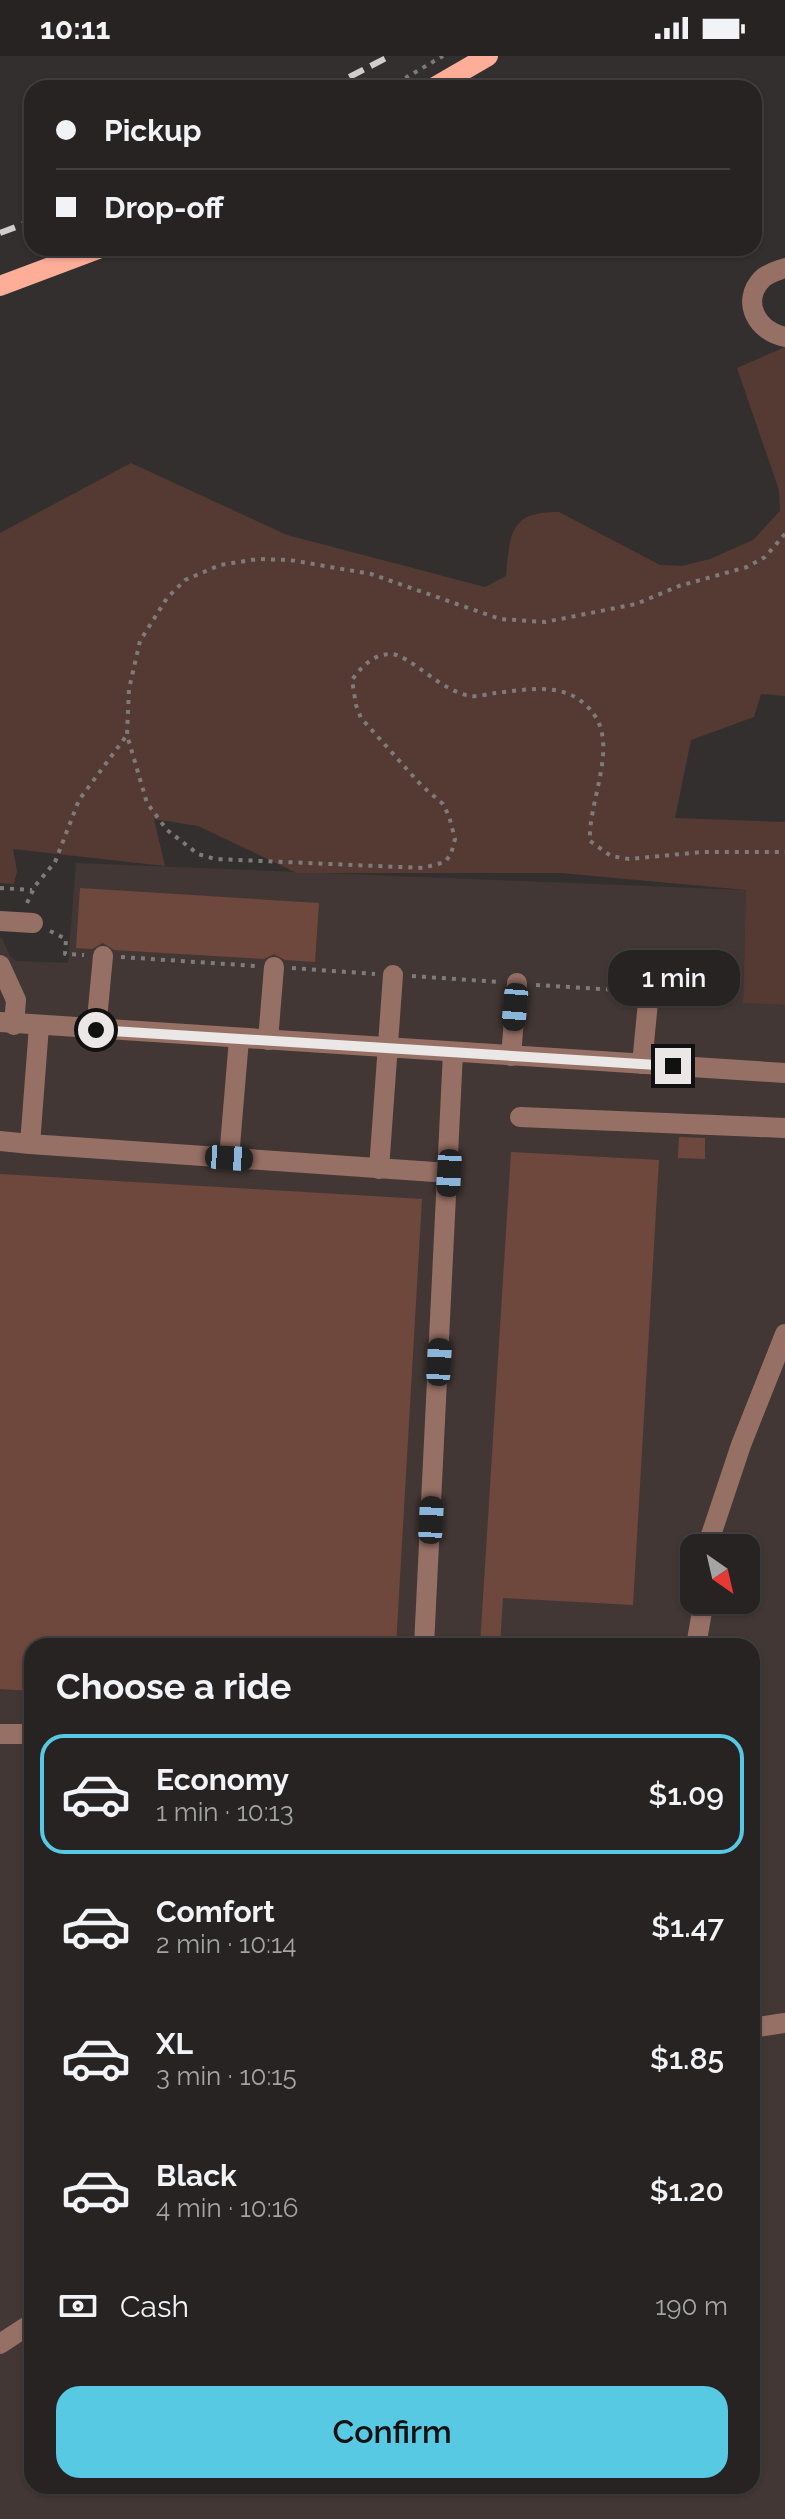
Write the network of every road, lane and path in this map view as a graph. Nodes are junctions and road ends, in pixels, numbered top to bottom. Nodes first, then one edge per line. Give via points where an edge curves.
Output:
1 (443, 56) edge
2 (488, 56) edge
3 (402, 80) edge
4 (447, 80) edge
5 (80, 256) edge
6 (785, 268) edge
7 (0, 286) edge
8 (785, 337) edge
9 (785, 534) edge
10 (127, 735) junction
11 (785, 852) edge
12 (0, 888) edge
13 (32, 890) junction
14 (18, 922) edge
15 (103, 956) junction
16 (0, 965) edge
17 (274, 967) junction
18 (393, 975) junction
19 (517, 983) junction
20 (647, 1009) joint
21 (7, 1023) edge
22 (39, 1026) junction
23 (96, 1030) junction
24 (239, 1039) junction
25 (268, 1040) junction
26 (387, 1048) junction
27 (453, 1052) junction
28 (511, 1056) junction
29 (642, 1064) junction
30 (785, 1073) edge
31 (520, 1117) dead end
32 (785, 1128) edge
33 (0, 1141) edge
34 (30, 1144) junction
35 (229, 1158) junction
36 (379, 1169) junction
37 (449, 1173) junction
38 (785, 1334) edge
39 (711, 1534) edge
40 (702, 1614) edge
41 (424, 1638) edge
42 (697, 1638) edge
43 (0, 1734) edge
44 (24, 1734) edge
45 (785, 2023) edge
46 (760, 2027) edge
47 (24, 2328) edge
48 (0, 2344) edge

1 - 3 path
2 - 4 main road
5 - 7 main road
6 - 8 street via 758,283 752,305 759,324
9 - 10 path via 765,557 747,567 636,604 545,622 500,619 371,574 290,560 220,565 185,580 140,641 129,689
10 - 11 path via 147,803 167,830 198,854 423,868 445,862 455,839 443,804 361,718 356,705 352,680 373,658 391,654 444,687 471,696 549,687 571,693 595,715 604,748 590,841 611,856
10 - 13 path via 79,800 55,862
12 - 13 path
13 - 14 path
14 - 15 path via 66,939 65,954
15 - 17 path
15 - 23 street
16 - 21 street via 16,1000
17 - 18 path
17 - 25 street
18 - 19 path
18 - 26 street
19 - 20 path via 618,990
19 - 28 street
20 - 29 street
21 - 22 street
22 - 23 street
22 - 34 street
23 - 24 street
24 - 25 street
24 - 35 street
25 - 26 street
26 - 27 street
26 - 36 street
27 - 28 street
27 - 37 street
28 - 29 street
29 - 30 street
31 - 32 street
33 - 34 street
34 - 35 street
35 - 36 street
36 - 37 street
37 - 41 street
38 - 39 street
40 - 42 street
43 - 44 street
45 - 46 street
47 - 48 street

